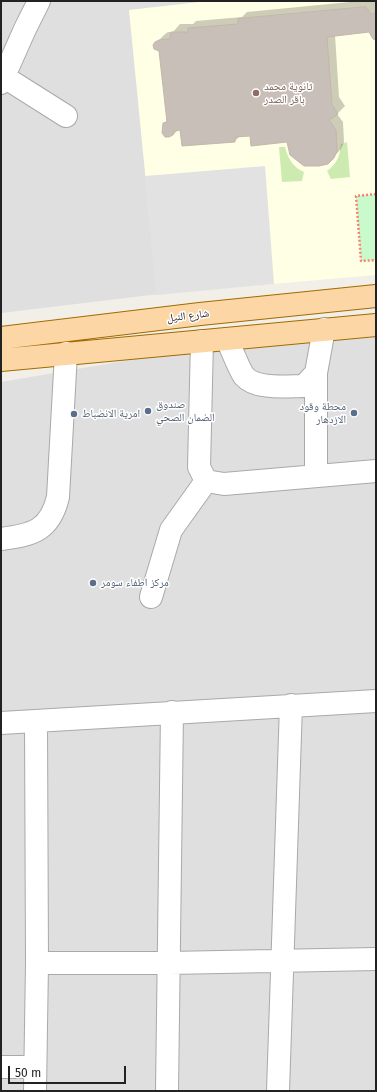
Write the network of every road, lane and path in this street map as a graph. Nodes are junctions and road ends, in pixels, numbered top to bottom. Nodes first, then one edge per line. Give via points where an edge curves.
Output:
1 (39, 1) edge
2 (2, 78) edge
3 (66, 116) dead end
4 (376, 194) edge
5 (376, 260) edge
6 (376, 296) edge
7 (200, 314) junction
8 (376, 325) edge
9 (324, 329) junction
10 (1, 338) edge
11 (227, 339) junction
12 (202, 341) junction
13 (66, 353) junction
14 (1, 360) edge
15 (316, 373) junction
16 (376, 471) edge
17 (316, 476) junction
18 (206, 481) junction
19 (1, 539) edge
20 (151, 597) dead end
21 (376, 701) edge
22 (291, 705) junction
23 (172, 712) junction
24 (36, 722) junction
25 (1, 723) edge
26 (376, 959) edge
27 (282, 961) junction
28 (37, 963) junction
29 (169, 963) junction
30 (1, 1067) edge
31 (35, 1067) junction
32 (35, 1091) edge
33 (167, 1091) edge
34 (278, 1091) edge

1 - 2 street
2 - 3 street
4 - 5 path via 356,196 361,261
6 - 7 main road, شارع النيل
7 - 10 main road, شارع النيل
7 - 12 main road
8 - 9 main road
9 - 11 main road
9 - 15 street
11 - 12 main road
11 - 15 street via 245,376 257,384 304,386
12 - 13 main road
12 - 18 street via 199,467
13 - 14 main road
13 - 19 street via 58,497 55,507 51,516 39,529 23,536
15 - 17 street
16 - 17 street
17 - 18 street via 224,484
18 - 20 street via 171,530
21 - 22 street
22 - 23 street
22 - 27 street
23 - 24 street
23 - 29 street
24 - 25 street
24 - 28 street
26 - 27 street
27 - 29 street
27 - 34 street
28 - 29 street
28 - 31 street
29 - 33 street
30 - 31 street
31 - 32 street

